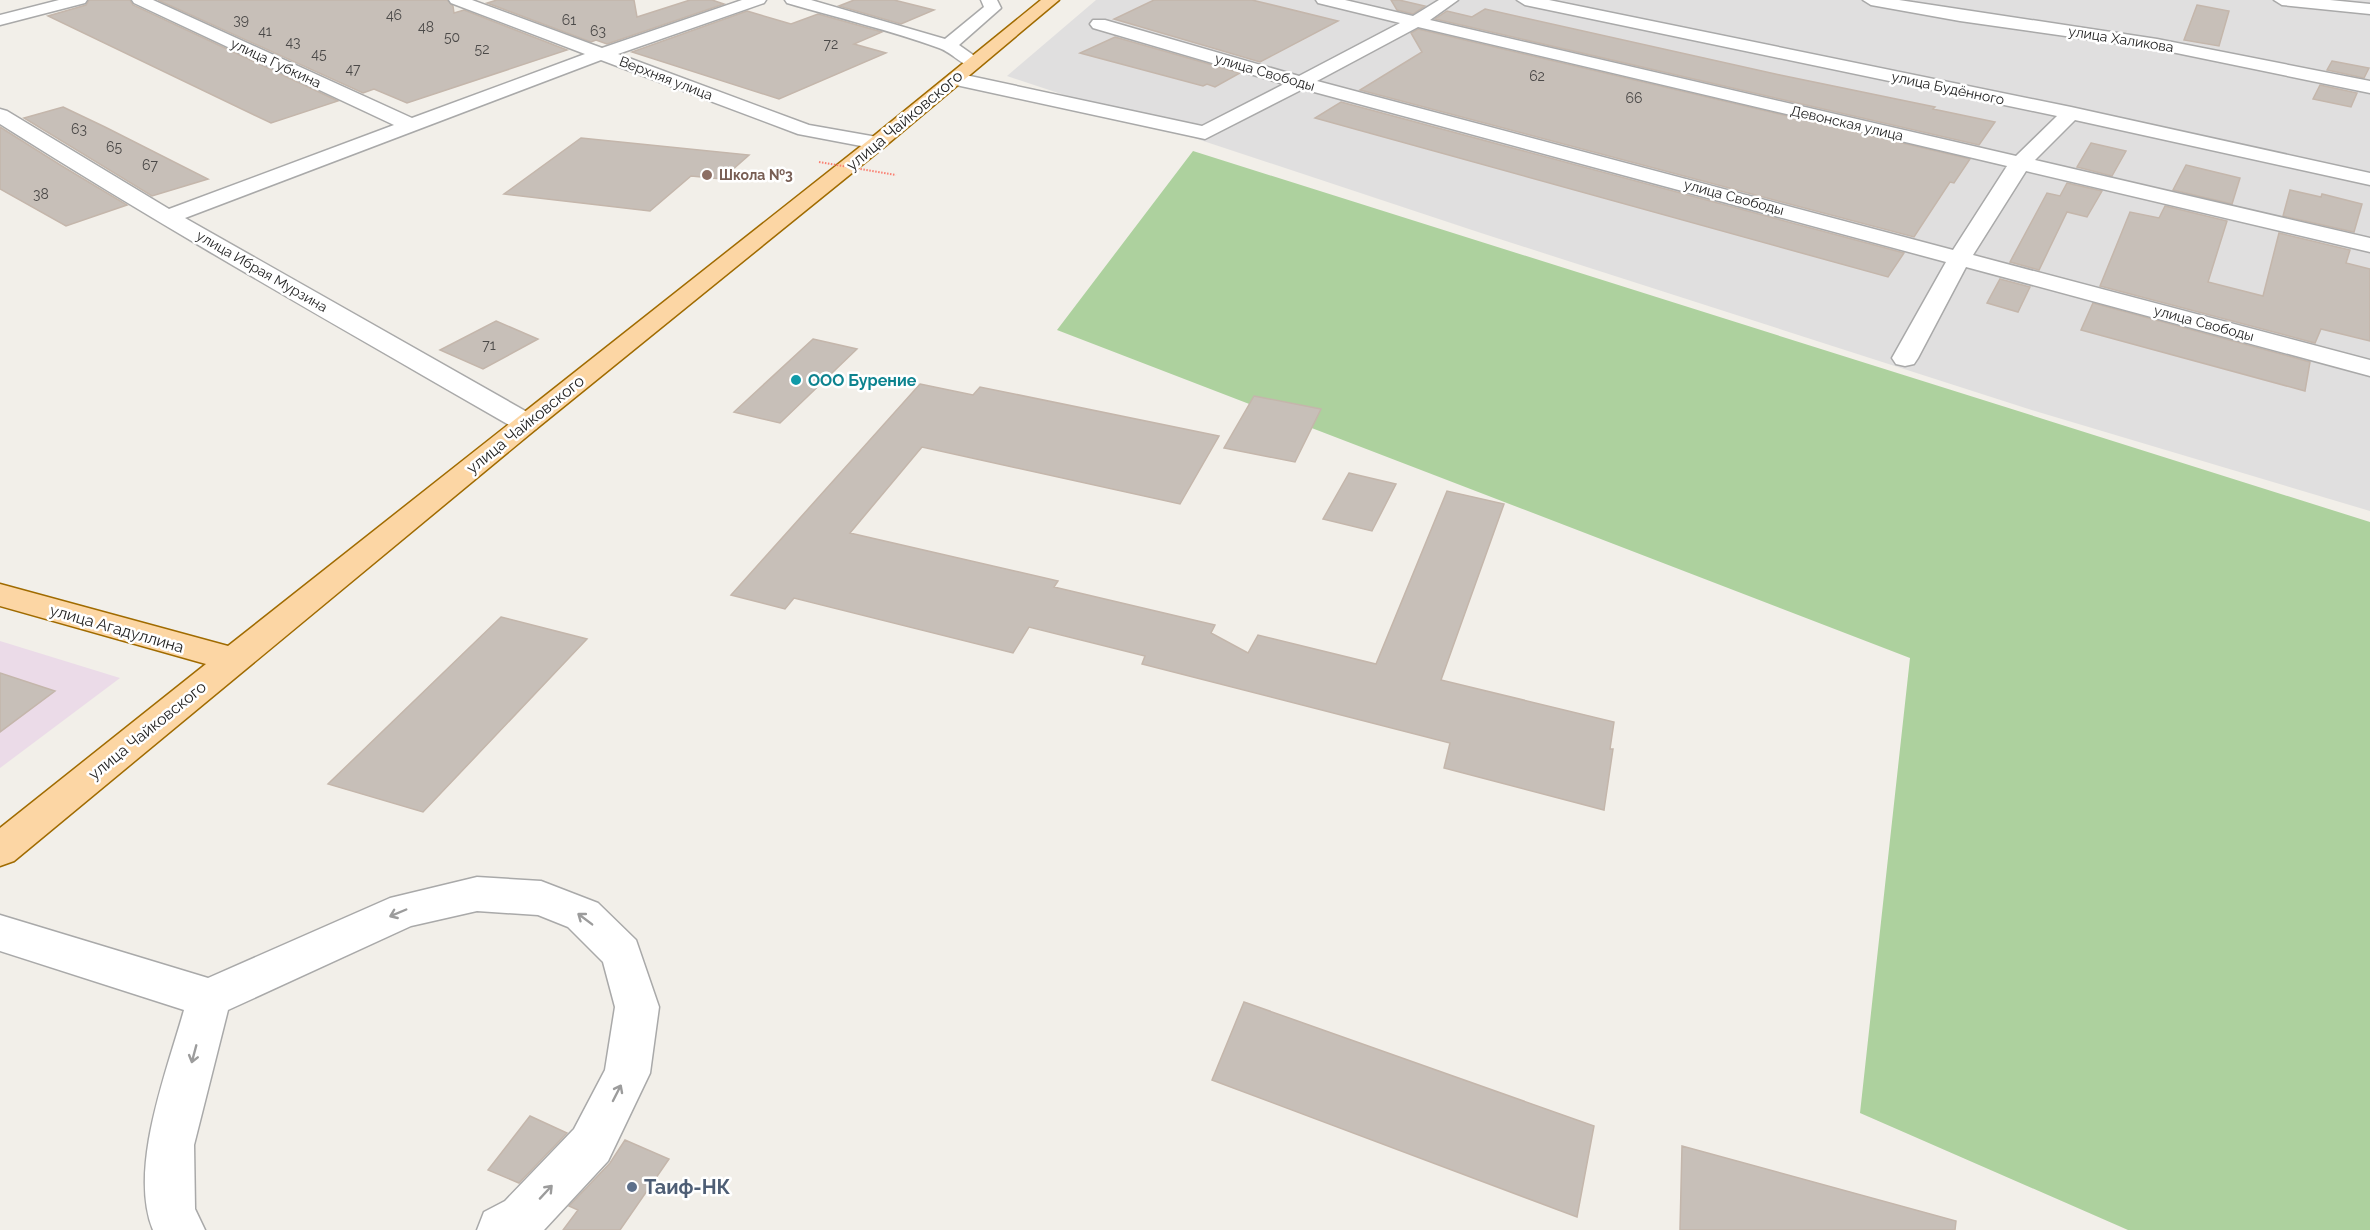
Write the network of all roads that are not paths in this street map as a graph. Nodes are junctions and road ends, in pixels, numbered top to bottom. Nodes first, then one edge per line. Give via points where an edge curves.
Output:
1 (79, 0) edge
2 (140, 0) edge
3 (457, 0) edge
4 (758, 0) edge
5 (793, 0) edge
6 (989, 0) edge
7 (1051, 0) edge
8 (1324, 0) edge
9 (1450, 0) edge
10 (1525, 0) edge
11 (1871, 0) edge
12 (2282, 0) edge
13 (2370, 9) edge
14 (0, 20) edge
15 (1415, 22) junction
16 (1100, 24) dead end
17 (948, 45) junction
18 (601, 54) junction
19 (965, 70) junction
20 (1302, 83) junction
21 (2370, 87) edge
22 (2071, 113) junction
23 (0, 115) edge
24 (412, 126) junction
25 (877, 143) junction
26 (2020, 163) junction
27 (2370, 179) edge
28 (168, 217) junction
29 (2370, 245) edge
30 (1960, 257) junction
31 (1905, 358) dead end
32 (2370, 368) edge
33 (526, 423) junction
34 (0, 595) edge
35 (234, 660) junction
36 (0, 849) edge
37 (0, 933) edge
38 (209, 998) junction
39 (180, 1230) edge
40 (502, 1230) edge

1 - 14 street
2 - 24 street, улица Губкина
3 - 18 street, Верхняя улица
4 - 18 street
5 - 17 street
6 - 17 street via 993,8
7 - 19 main road, улица Чайковского
8 - 15 street, Девонская улица
9 - 15 street
10 - 22 street, улица Будённого
11 - 21 street, улица Халикова via 2157,44
12 - 13 street
15 - 20 street
15 - 26 street, Девонская улица
16 - 20 street, улица Свободы
17 - 19 street
18 - 24 street
18 - 25 street, Верхняя улица via 805,130
19 - 20 street via 1205,133
19 - 25 main road, улица Чайковского
20 - 30 street, улица Свободы
22 - 26 street
22 - 27 street, улица Будённого
23 - 28 street, улица Ибрая Мурзина
24 - 28 street
25 - 33 main road, улица Чайковского
26 - 29 street, Девонская улица
26 - 30 street
28 - 33 street, улица Ибрая Мурзина
30 - 31 street
30 - 32 street, улица Свободы
33 - 35 main road, улица Чайковского
34 - 35 main road, улица Агадуллина
35 - 36 main road, улица Чайковского
37 - 38 street
38 -> 39 street via 170,1145 171,1214
40 -> 38 street via 522,1218 591,1145 627,1073 637,1007 621,953 583,915 541,898 477,894 404,910

